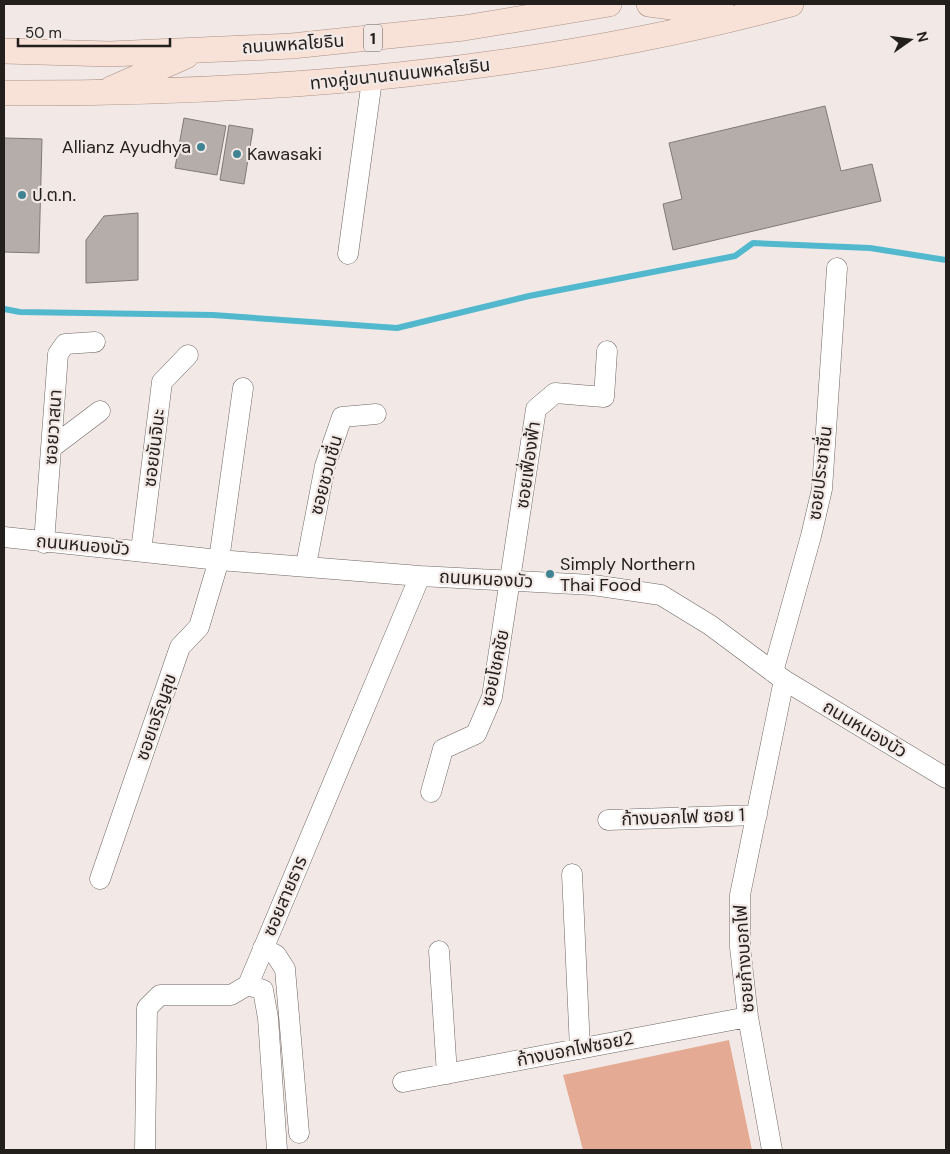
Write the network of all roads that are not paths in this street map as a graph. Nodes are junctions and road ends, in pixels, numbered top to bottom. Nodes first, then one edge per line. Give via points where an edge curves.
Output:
1 (610, 4) edge
2 (649, 4) edge
3 (791, 4) edge
4 (744, 16) junction
5 (200, 50) junction
6 (4, 51) edge
7 (372, 80) junction
8 (4, 93) edge
9 (100, 94) junction
10 (348, 254) dead end
11 (837, 268) dead end
12 (95, 342) dead end
13 (607, 351) dead end
14 (188, 356) dead end
15 (243, 388) dead end
16 (100, 411) dead end
17 (376, 414) dead end
18 (52, 448) junction
19 (4, 537) edge
20 (44, 543) junction
21 (141, 551) junction
22 (219, 560) junction
23 (306, 565) junction
24 (420, 576) junction
25 (512, 581) junction
26 (779, 676) junction
27 (946, 778) edge
28 (431, 792) dead end
29 (757, 815) junction
30 (608, 820) dead end
31 (572, 874) dead end
32 (100, 879) dead end
33 (263, 948) junction
34 (439, 951) dead end
35 (248, 985) junction
36 (748, 1017) junction
37 (580, 1048) junction
38 (293, 1062) junction
39 (271, 1064) junction
40 (447, 1074) junction
41 (403, 1082) dead end
42 (299, 1133) dead end
43 (145, 1150) edge
44 (277, 1150) edge
45 (772, 1150) edge

1 - 5 main road, ถนนพหลโยธิน / 1 via 464,28 292,46
2 - 4 main road
3 - 4 main road, ทางคู่ขนานถนนพหลโยธิน
4 - 7 main road, ทางคู่ขนานถนนพหลโยธิน via 586,49
5 - 6 main road, ถนนพหลโยธิน / 1 via 110,54
5 - 9 main road
7 - 9 main road, ทางคู่ขนานถนนพหลโยธิน
7 - 10 street
8 - 9 main road, ทางคู่ขนานถนนพหลโยธิน
11 - 26 street, ซอยประชาชื่น via 822,489
12 - 18 street, ซอยวาสนา via 65,344 58,354
13 - 25 street, ซอยเฟื่องฟ้า via 604,397 555,393 536,409
14 - 21 street, ซอยขันจินะ via 162,382
15 - 22 street, ซอยเจริญสุข
16 - 18 street
17 - 23 street, ซอยชวนชื่น via 342,418 324,466
18 - 20 street, ซอยวาสนา
19 - 20 street, ถนนหนองบัว
20 - 21 street, ถนนหนองบัว
21 - 22 street, ถนนหนองบัว
22 - 23 street, ถนนหนองบัว
22 - 32 street, ซอยเจริญสุข via 199,627 180,647
23 - 24 street, ถนนหนองบัว
24 - 25 street, ถนนหนองบัว
24 - 33 street, ซอยสายธาร
25 - 26 street, ถนนหนองบัว via 593,585 661,595 710,625
25 - 28 street, ซอยโชคชัย via 492,697 476,734 443,749
26 - 27 street, ถนนหนองบัว
26 - 29 street, ซอยก้างบอกไฟ
29 - 30 street, ก้างบอกไฟ ซอย 1
29 - 36 street, ซอยก้างบอกไฟ via 740,895 740,947
31 - 37 street
33 - 35 street, ซอยสายธาร
33 - 38 street via 276,955 285,969
34 - 40 street
35 - 39 street via 263,990
35 - 43 street via 231,995 160,995 147,1008
36 - 37 street, ก้างบอกไฟซอย2
36 - 45 street, ซอยก้างบอกไฟ
37 - 40 street, ก้างบอกไฟซอย2
38 - 39 street
38 - 42 street
39 - 44 street
40 - 41 street, ก้างบอกไฟซอย2

